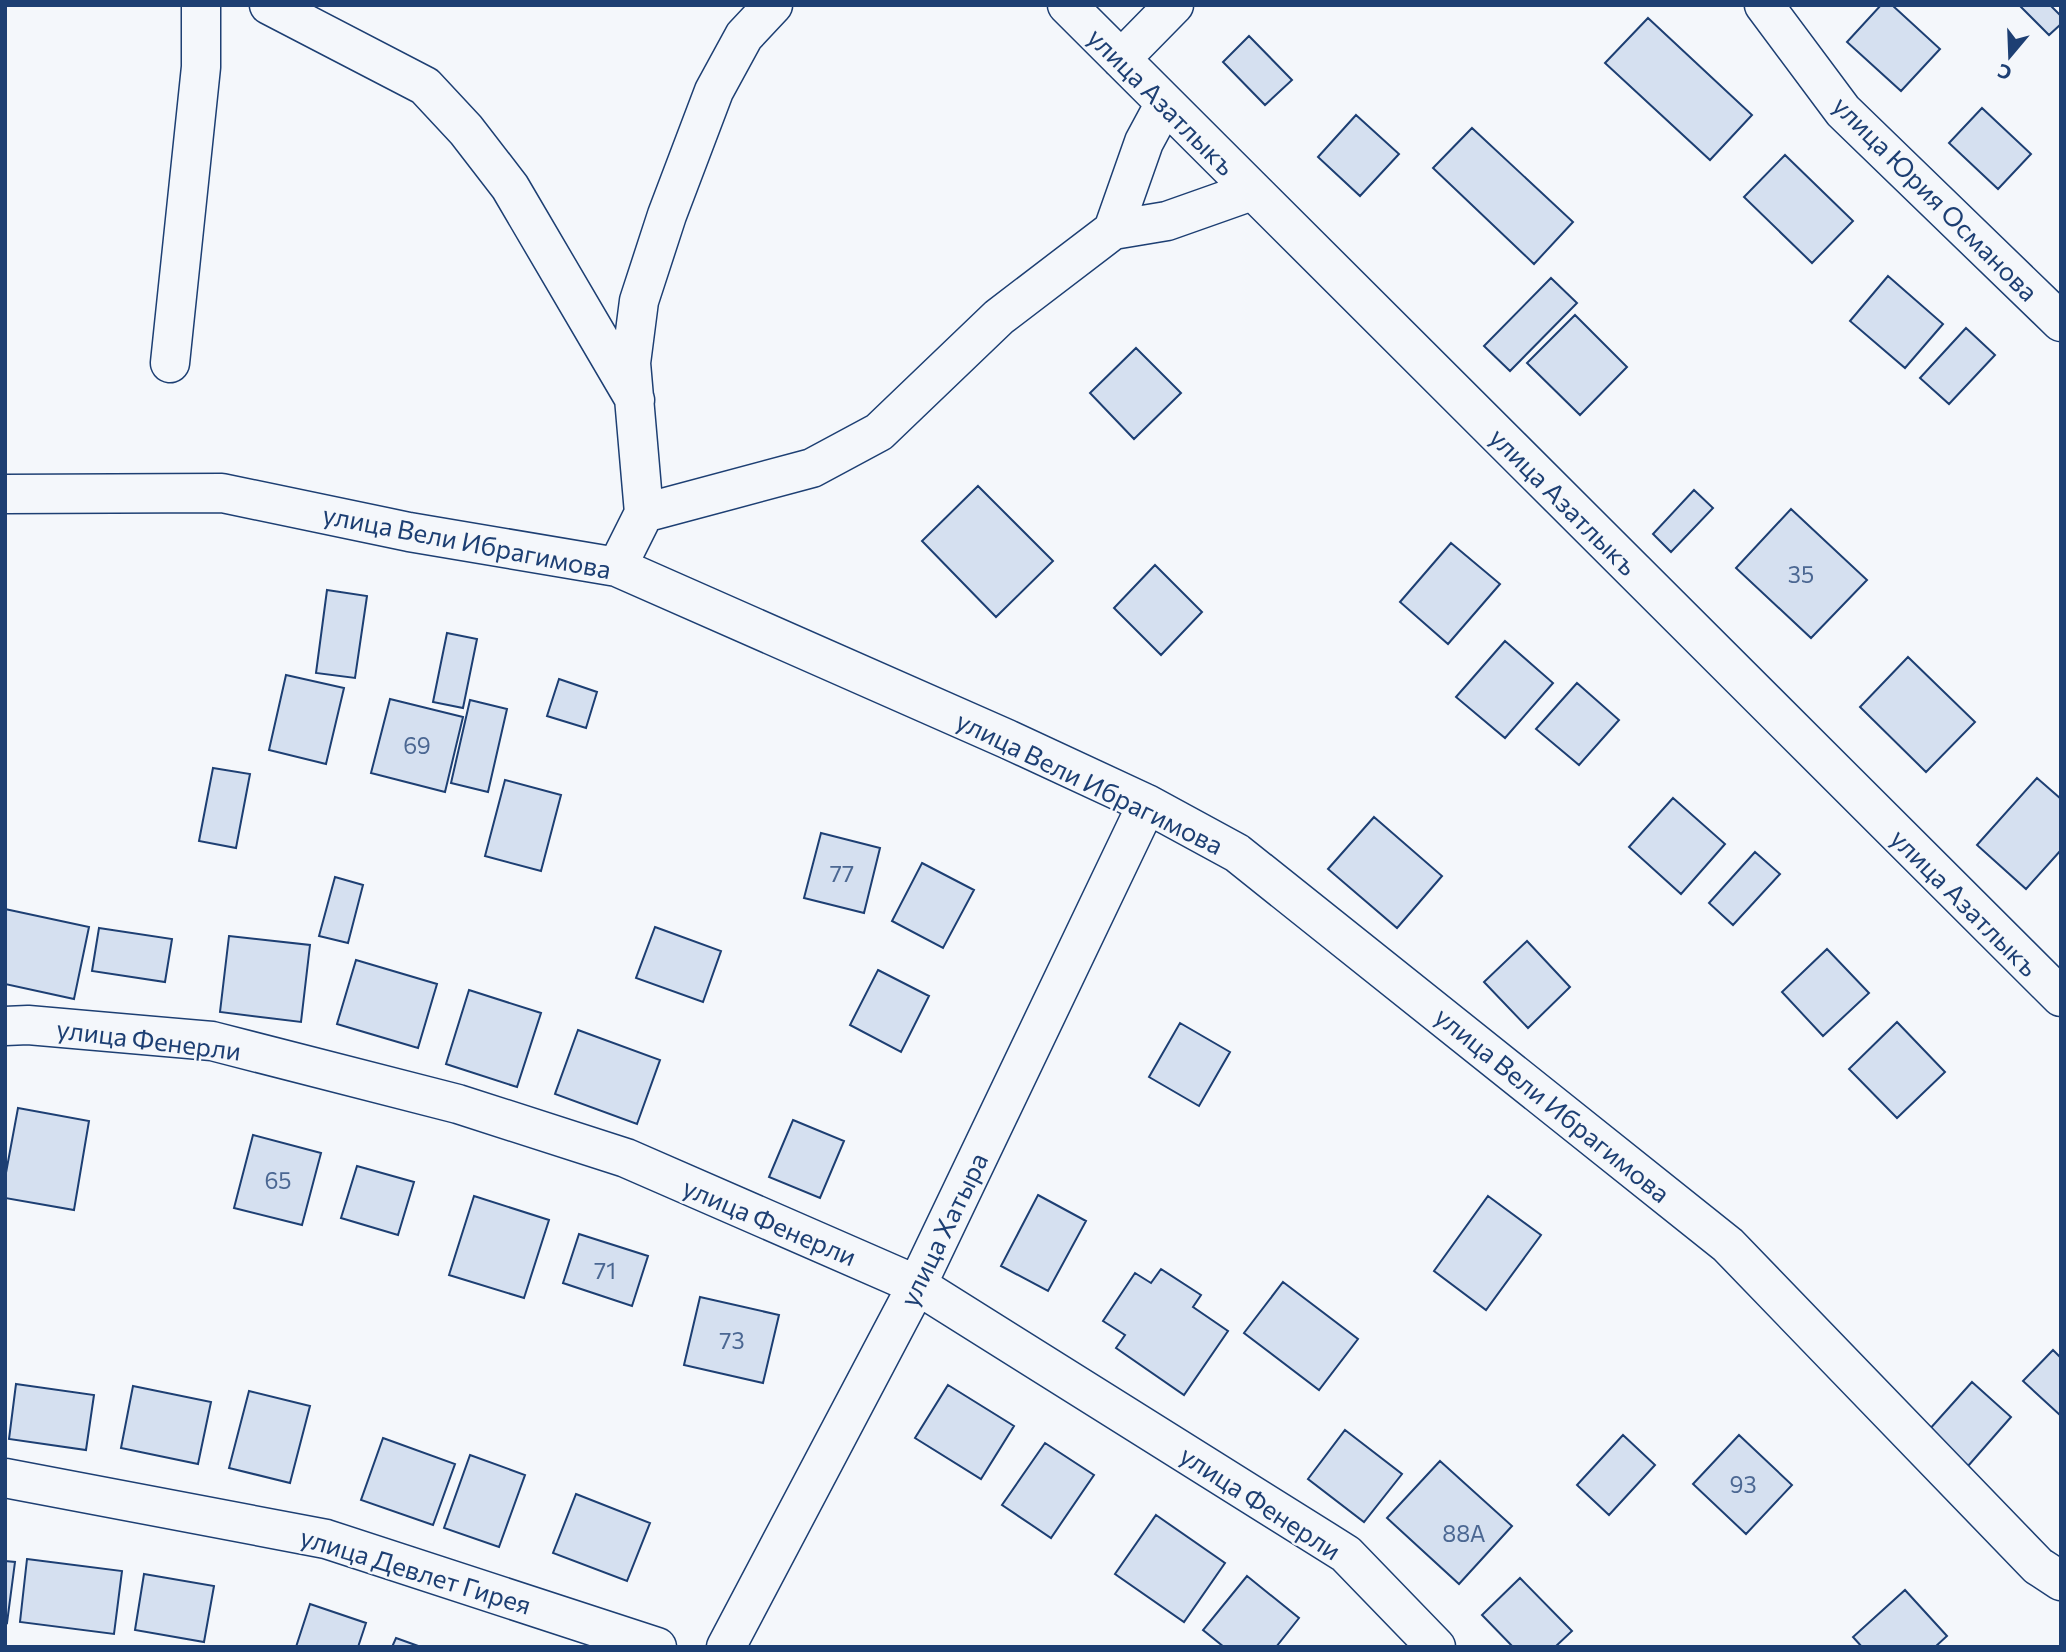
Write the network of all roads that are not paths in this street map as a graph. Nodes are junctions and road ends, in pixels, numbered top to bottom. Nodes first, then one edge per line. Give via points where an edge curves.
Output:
1 (201, 5) edge
2 (269, 5) edge
3 (773, 5) edge
4 (1067, 5) edge
5 (1174, 5) edge
6 (1764, 5) edge
7 (1121, 59) junction
8 (1165, 103) junction
9 (1252, 191) junction
10 (1113, 230) junction
11 (2061, 322) edge
12 (170, 363) dead end
13 (635, 400) junction
14 (5, 494) edge
15 (644, 513) junction
16 (617, 567) junction
17 (1147, 804) junction
18 (2061, 997) edge
19 (5, 1026) edge
20 (917, 1285) junction
21 (5, 1478) edge
22 (2061, 1581) edge
23 (657, 1647) edge
24 (726, 1647) edge
25 (1436, 1647) edge

1 - 12 street via 201,67
2 - 13 street via 425,86 466,130 510,187
3 - 13 street via 744,36 714,91 667,215 639,301 631,363
4 - 7 street, улица Азатлыкъ
5 - 7 street
6 - 11 street, улица Юрия Османова via 1843,111
7 - 8 street, улица Азатлыкъ
8 - 9 street, улица Азатлыкъ
8 - 10 street via 1144,142
9 - 10 street via 1167,221
9 - 18 street, улица Азатлыкъ
10 - 15 street via 999,317 879,432 812,468
13 - 15 street
14 - 16 street, улица Вели Ибрагимова via 222,493 409,532
15 - 16 street
16 - 17 street, улица Вели Ибрагимова
17 - 20 street, улица Хатыра
17 - 22 street, улица Вели Ибрагимова via 1237,853 1728,1245 2038,1566
19 - 20 street, улица Фенерли via 212,1041 458,1104 626,1158
20 - 24 street, улица Хатыра
20 - 25 street, улица Фенерли via 1346,1555
21 - 23 street, улица Девлет Гирея via 326,1539

